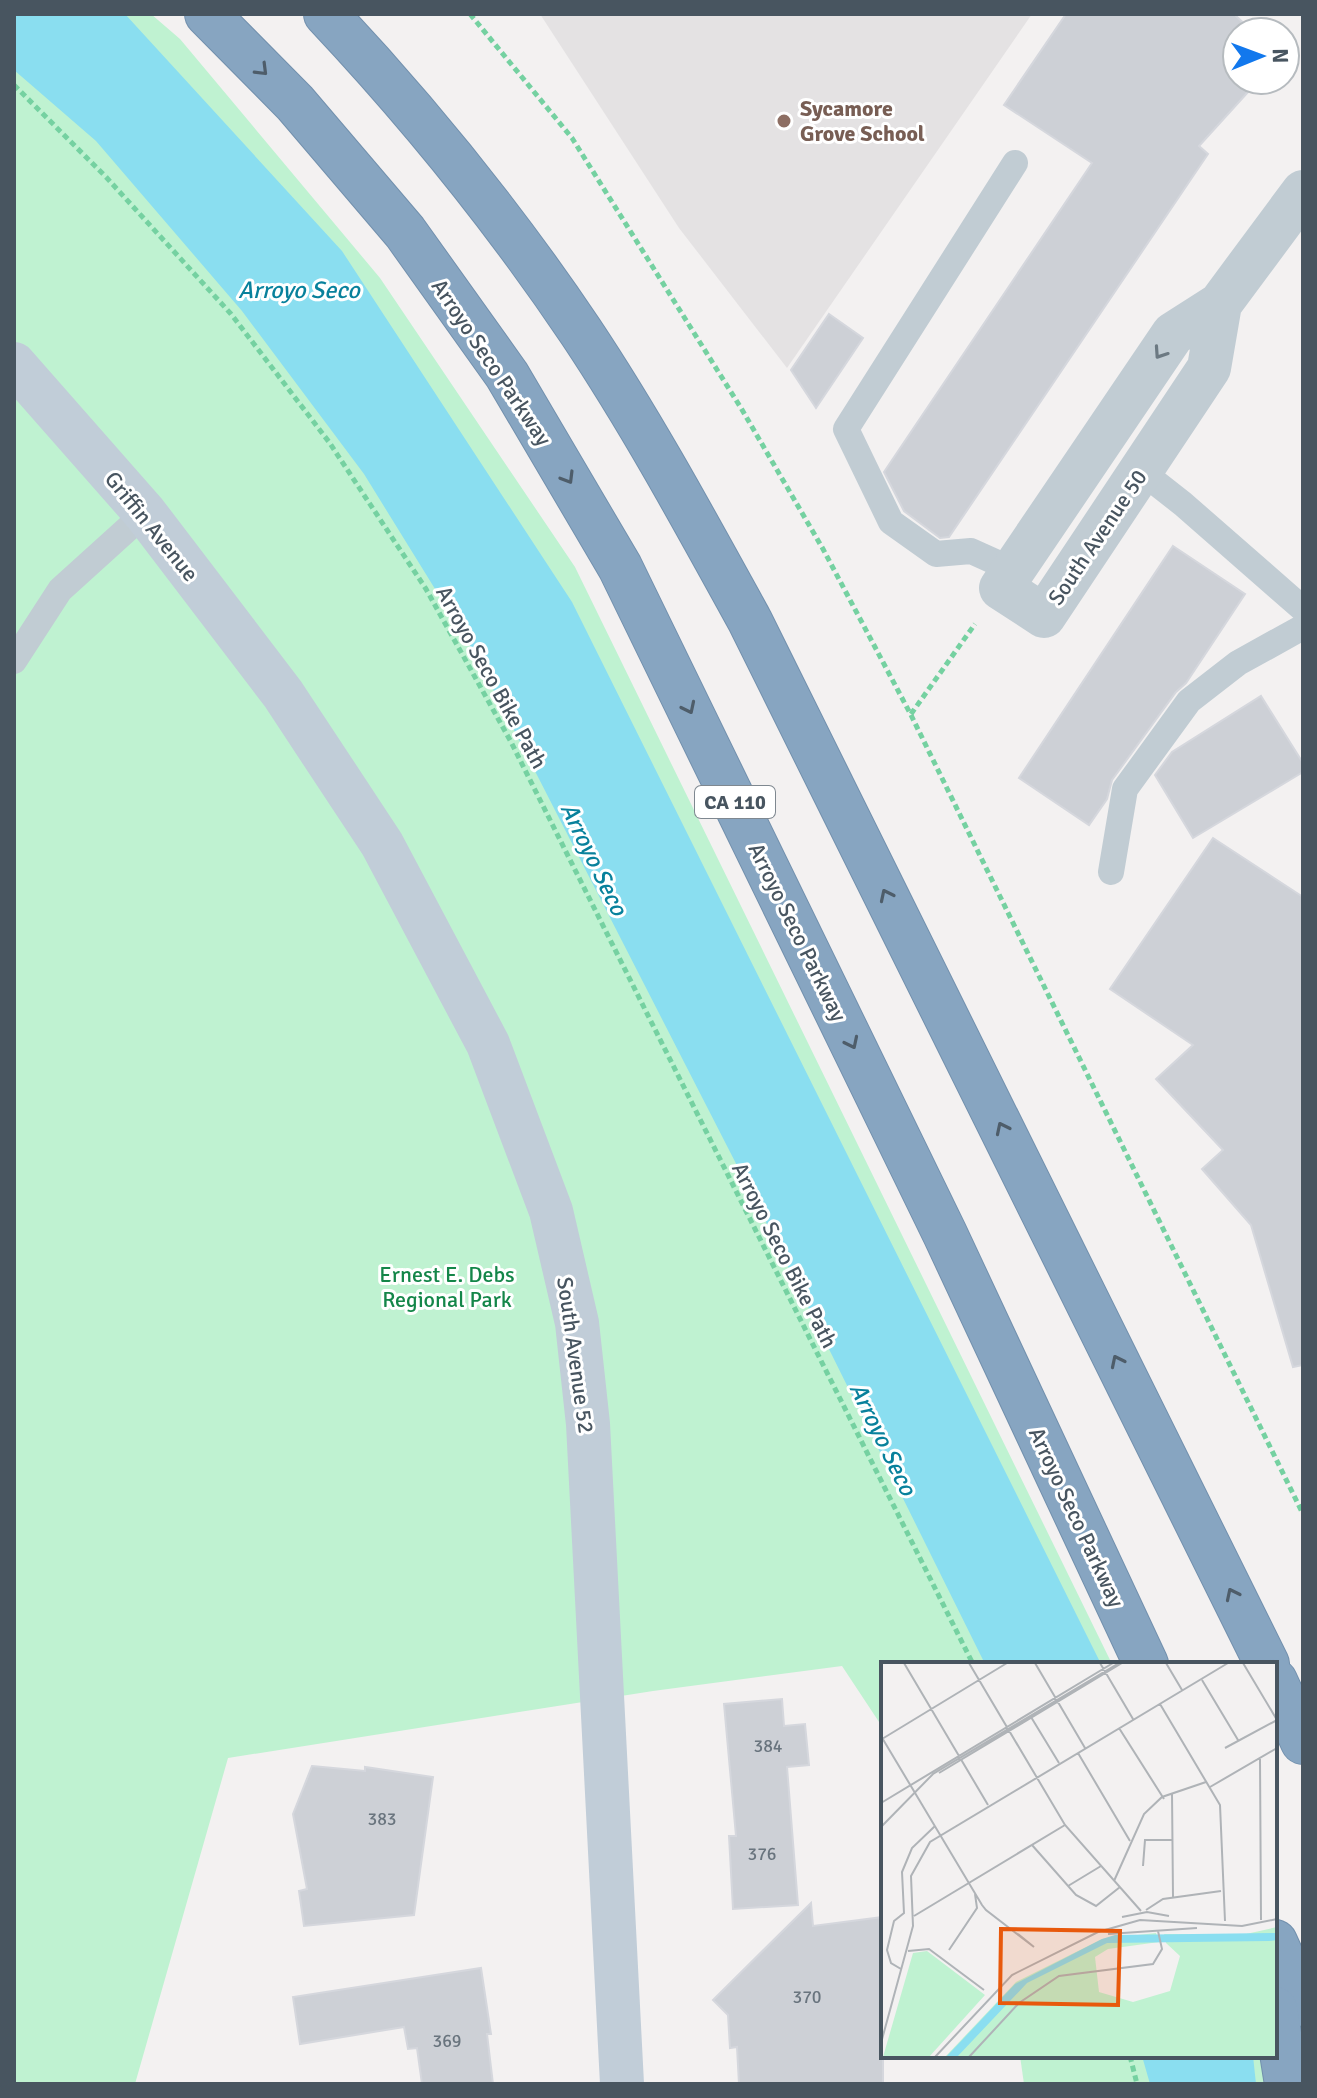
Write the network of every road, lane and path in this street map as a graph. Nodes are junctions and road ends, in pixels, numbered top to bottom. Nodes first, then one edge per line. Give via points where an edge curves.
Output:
1 (207, 14) edge
2 (326, 14) edge
3 (470, 14) edge
4 (14, 85) edge
5 (1015, 163) dead end
6 (1303, 192) edge
7 (1220, 304) junction
8 (14, 364) edge
9 (1141, 471) junction
10 (145, 513) junction
11 (1007, 579) junction
12 (1303, 609) edge
13 (1303, 627) edge
14 (14, 661) edge
15 (283, 694) joint
16 (911, 715) junction
17 (1111, 872) dead end
18 (1303, 1514) edge
19 (972, 1662) edge
20 (1145, 1662) edge
21 (1266, 1662) edge
22 (1277, 1946) edge
23 (1303, 2004) edge
24 (1277, 2022) edge
25 (1130, 2058) edge
26 (622, 2084) edge
27 (1137, 2084) edge
28 (1287, 2084) edge

1 -> 20 highway, Arroyo Seco Parkway / CA 110 via 295,103 405,232 507,375 620,567 945,1234
21 -> 2 highway via 757,635 661,459 581,332 493,208 390,82
3 - 16 path via 572,138 708,354 823,549
4 - 19 path, Arroyo Seco Bike Path via 231,314 329,442 426,589 511,742
5 - 11 lane via 846,429 891,522 936,554 971,551
6 - 7 street, South Avenue 50
7 - 9 street, South Avenue 50 via 1209,368
7 -> 11 street, South Avenue 50 via 1173,334
8 - 10 street, Griffin Avenue
9 - 11 street, South Avenue 50 via 1044,616
9 - 12 lane
10 - 14 lane via 60,590
10 - 15 street, Griffin Avenue
11 - 16 path
13 - 17 lane via 1238,663 1189,701 1125,789
15 - 26 street, South Avenue 52 via 382,844 488,1044 551,1211 577,1323 588,1424
16 - 18 path
22 - 23 highway
24 - 28 highway
25 - 27 path

